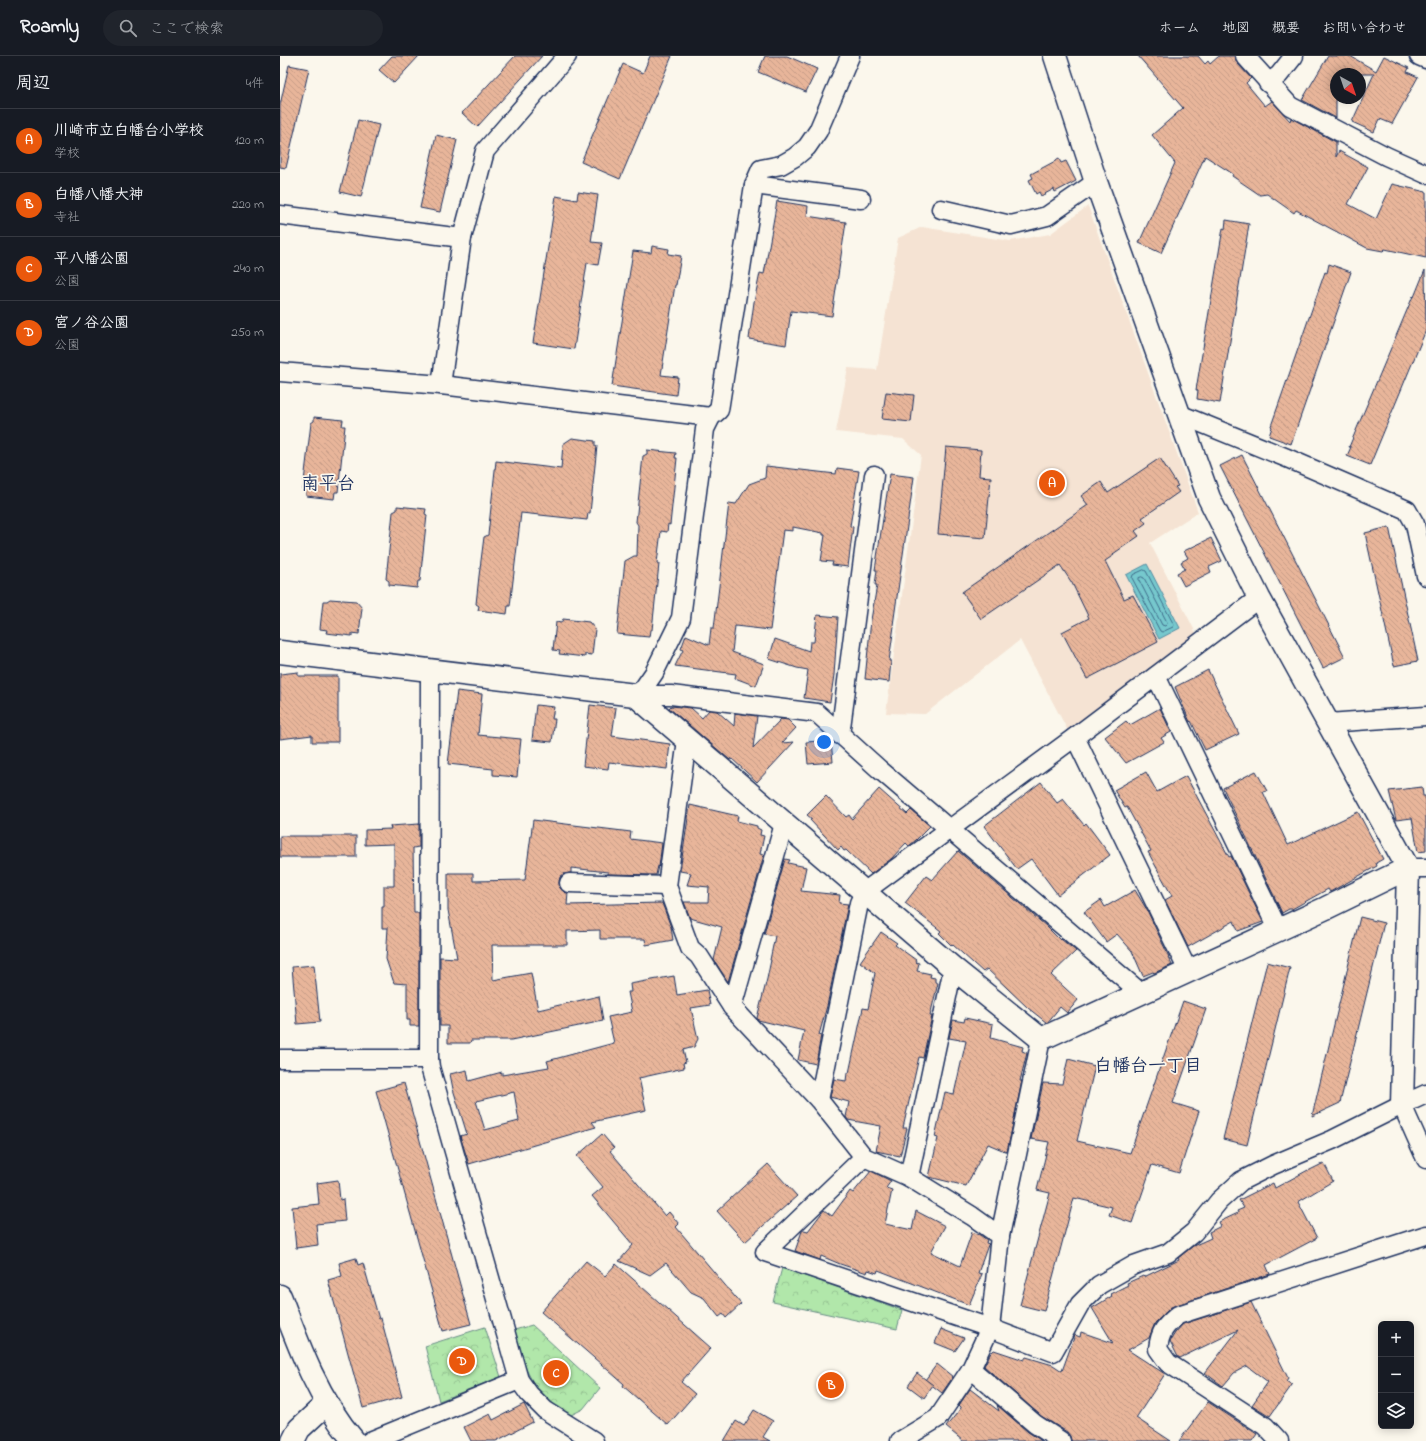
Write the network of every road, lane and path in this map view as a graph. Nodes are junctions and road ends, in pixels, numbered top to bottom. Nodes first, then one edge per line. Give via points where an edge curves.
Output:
1 (567, 56) edge
2 (850, 56) edge
3 (1055, 56) edge
4 (1245, 56) edge
5 (1294, 56) edge
6 (1419, 56) edge
7 (1426, 60) edge
8 (1268, 83) junction
9 (1426, 174) edge
10 (1096, 182) junction
11 (754, 185) junction
12 (861, 199) dead end
13 (942, 209) dead end
14 (280, 215) edge
15 (462, 238) junction
16 (280, 372) edge
17 (441, 385) junction
18 (1179, 414) junction
19 (711, 417) junction
20 (874, 475) dead end
21 (1426, 576) edge
22 (1259, 598) junction
23 (280, 652) edge
24 (430, 671) junction
25 (1156, 676) junction
26 (635, 695) junction
27 (1426, 716) edge
28 (1328, 723) junction
29 (840, 735) junction
30 (1075, 737) junction
31 (686, 740) junction
32 (784, 824) junction
33 (950, 828) junction
34 (1417, 868) edge
35 (569, 883) dead end
36 (667, 886) junction
37 (864, 892) junction
38 (1278, 929) junction
39 (953, 968) junction
40 (1188, 971) junction
41 (1140, 992) junction
42 (732, 1007) junction
43 (1040, 1039) junction
44 (280, 1059) edge
45 (429, 1059) junction
46 (1426, 1094) edge
47 (819, 1100) junction
48 (1402, 1105) junction
49 (864, 1157) junction
50 (1426, 1159) edge
51 (909, 1178) junction
52 (1426, 1235) edge
53 (1000, 1236) junction
54 (280, 1296) edge
55 (990, 1328) junction
56 (971, 1369) junction
57 (519, 1380) junction
58 (327, 1404) junction
59 (293, 1441) edge
60 (354, 1441) edge
61 (370, 1441) edge
62 (594, 1441) edge
63 (900, 1441) edge
64 (1061, 1441) edge
65 (1280, 1441) edge

1 - 15 street via 485,151
2 - 11 street via 818,131 807,147 781,165 761,169
3 - 10 street
4 - 8 street
5 - 8 street via 1279,75
6 - 7 street
8 - 9 street via 1290,106
10 - 13 street via 1047,216 1011,225
10 - 18 street
11 - 12 street
11 - 19 street via 719,410
14 - 15 street
15 - 17 street
16 - 17 street
17 - 19 street
18 - 21 street via 1406,510 1415,524
18 - 22 street via 1209,498
19 - 26 street via 702,443 681,618 654,673 643,689
20 - 29 street
22 - 25 street
22 - 28 street
23 - 24 street
24 - 26 street
24 - 45 street
25 - 30 street
25 - 38 street
26 - 29 street via 671,695 817,713
26 - 31 street
27 - 28 street
28 - 34 street
29 - 33 street
30 - 33 street
30 - 40 street
31 - 32 street
31 - 36 street
32 - 37 street
32 - 42 street
33 - 37 street
33 - 41 street
34 - 38 street
34 - 48 street
35 - 36 street
36 - 42 street via 690,948 699,956
37 - 39 street
37 - 47 street via 859,903
38 - 40 street
39 - 43 street
39 - 51 street
40 - 41 street
41 - 43 street
42 - 47 street
43 - 53 street
44 - 45 street
45 - 57 street
46 - 48 street
47 - 49 street
48 - 50 street
48 - 55 street via 1241,1181 1219,1201 1194,1232 1168,1253 1134,1265 1099,1284 1080,1304 1053,1352
49 - 51 street
49 - 55 street via 765,1252
51 - 53 street
52 - 65 street via 1178,1315 1165,1326 1159,1337 1158,1349 1168,1363 1265,1426
53 - 55 street
54 - 58 street via 300,1348
55 - 56 street
56 - 63 street via 938,1418
56 - 64 street via 1035,1424
57 - 61 street
57 - 62 street via 545,1410
58 - 59 street via 299,1429
58 - 60 street

